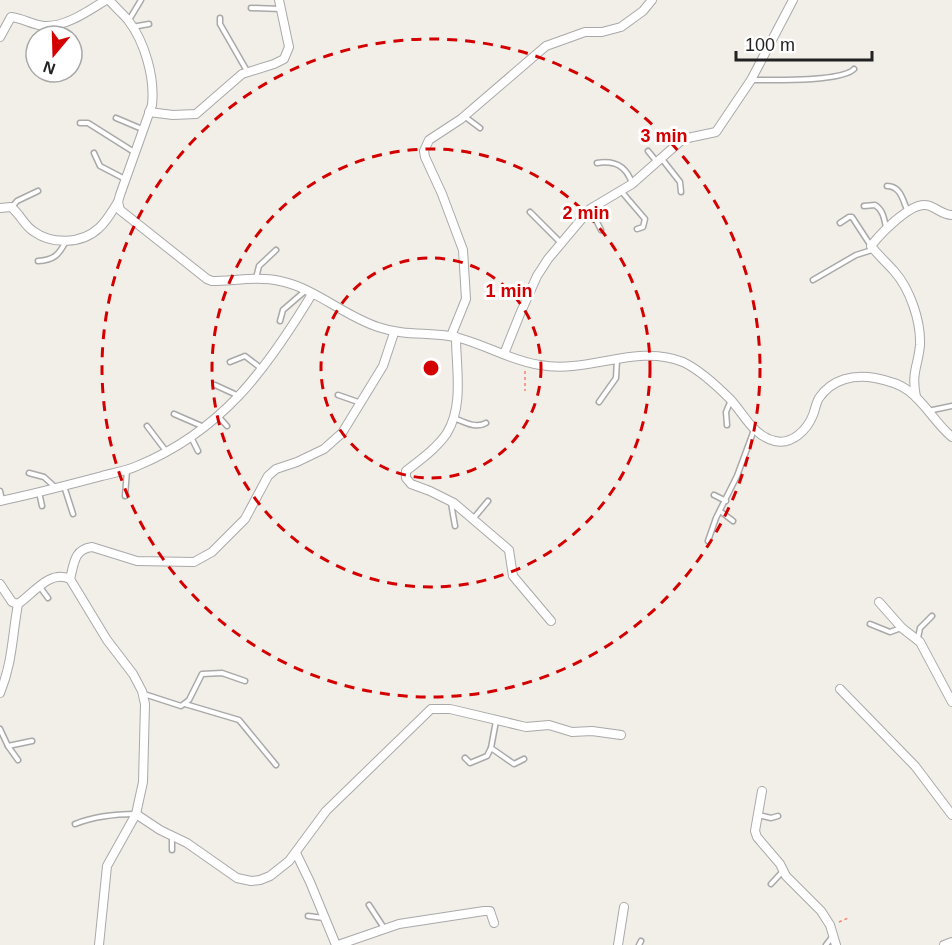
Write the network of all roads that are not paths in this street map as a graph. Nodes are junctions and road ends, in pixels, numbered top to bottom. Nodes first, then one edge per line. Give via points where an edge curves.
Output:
1 (107, 0) edge
2 (141, 0) edge
3 (279, 0) edge
4 (652, 0) edge
5 (793, 0) edge
6 (251, 8) dead end
7 (282, 9) junction
8 (220, 18) dead end
9 (130, 24) junction
10 (149, 24) dead end
11 (0, 37) edge
12 (854, 69) dead end
13 (248, 71) junction
14 (751, 80) junction
15 (149, 112) junction
16 (465, 116) junction
17 (116, 118) dead end
18 (80, 123) dead end
19 (480, 128) dead end
20 (143, 129) junction
21 (648, 151) dead end
22 (94, 153) dead end
23 (134, 153) junction
24 (660, 161) junction
25 (597, 163) dead end
26 (125, 179) junction
27 (632, 184) junction
28 (887, 186) dead end
29 (38, 190) dead end
30 (621, 191) junction
31 (681, 192) dead end
32 (118, 202) junction
33 (5, 206) edge
34 (864, 206) dead end
35 (590, 209) junction
36 (530, 212) dead end
37 (908, 212) junction
38 (952, 214) edge
39 (840, 223) dead end
40 (887, 228) junction
41 (637, 229) dead end
42 (601, 230) dead end
43 (66, 241) junction
44 (562, 243) junction
45 (872, 248) junction
46 (276, 250) dead end
47 (38, 261) dead end
48 (256, 279) junction
49 (813, 280) dead end
50 (309, 292) junction
51 (280, 321) dead end
52 (394, 333) junction
53 (454, 337) junction
54 (504, 354) junction
55 (617, 359) junction
56 (230, 362) dead end
57 (262, 369) junction
58 (215, 385) dead end
59 (338, 395) dead end
60 (240, 396) junction
61 (916, 398) junction
62 (731, 400) junction
63 (599, 402) dead end
64 (362, 403) junction
65 (952, 406) edge
66 (927, 411) junction
67 (174, 414) dead end
68 (219, 417) junction
69 (453, 417) junction
70 (486, 423) dead end
71 (727, 424) dead end
72 (147, 426) dead end
73 (227, 426) dead end
74 (205, 428) junction
75 (754, 429) junction
76 (191, 437) junction
77 (952, 438) edge
78 (198, 451) dead end
79 (166, 452) junction
80 (127, 469) junction
81 (28, 473) dead end
82 (60, 487) junction
83 (0, 491) edge
84 (39, 492) junction
85 (714, 495) dead end
86 (125, 496) dead end
87 (1, 501) edge
88 (488, 501) dead end
89 (726, 501) junction
90 (451, 502) junction
91 (42, 506) dead end
92 (720, 511) junction
93 (74, 514) dead end
94 (472, 519) junction
95 (733, 521) dead end
96 (455, 526) dead end
97 (708, 541) dead end
98 (70, 579) junction
99 (0, 584) edge
100 (40, 587) junction
101 (48, 598) dead end
102 (879, 602) dead end
103 (18, 604) junction
104 (932, 616) dead end
105 (550, 621) dead end
106 (870, 624) dead end
107 (902, 628) junction
108 (918, 639) junction
109 (245, 681) dead end
110 (840, 689) dead end
111 (0, 693) edge
112 (143, 694) junction
113 (952, 702) edge
114 (185, 704) junction
115 (496, 721) junction
116 (0, 729) edge
117 (621, 735) dead end
118 (32, 741) dead end
119 (8, 746) junction
120 (491, 748) junction
121 (465, 758) dead end
122 (524, 759) dead end
123 (18, 760) dead end
124 (276, 765) dead end
125 (762, 791) dead end
126 (136, 814) junction
127 (758, 815) junction
128 (952, 815) edge
129 (778, 816) dead end
130 (75, 824) dead end
131 (172, 836) junction
132 (172, 850) dead end
133 (296, 853) junction
134 (783, 871) junction
135 (771, 884) dead end
136 (369, 905) dead end
137 (624, 907) dead end
138 (308, 916) dead end
139 (325, 918) junction
140 (494, 923) dead end
141 (384, 929) junction
142 (833, 936) junction
143 (952, 942) edge
144 (99, 945) edge
145 (337, 945) edge
146 (618, 945) edge
147 (826, 945) edge
148 (836, 945) edge
149 (945, 945) edge

1 - 9 street
1 - 11 street via 52,25 11,17
2 - 9 lane
3 - 7 street
4 - 16 street via 621,27 585,32 546,46
5 - 14 street
6 - 7 lane
7 - 13 street via 288,53 280,62
8 - 13 lane
9 - 10 lane
9 - 15 street via 150,71 153,94
12 - 14 lane via 851,73 822,78
13 - 15 street via 196,114
14 - 24 street via 716,132 683,139
15 - 20 street
16 - 19 lane
16 - 53 street via 429,140 424,151 463,250 466,299
17 - 20 lane
18 - 23 lane via 88,123
20 - 23 street
21 - 24 lane
22 - 26 lane via 100,166
23 - 26 street
24 - 27 street
24 - 31 lane via 680,183
25 - 27 lane via 616,163 627,172
26 - 32 street
27 - 30 street
28 - 37 lane via 898,189
29 - 33 lane
30 - 35 street
30 - 41 lane via 645,219 643,227
32 - 43 street via 99,228
32 - 48 street via 125,216 207,279
33 - 43 street via 32,231
34 - 40 lane via 878,207
35 - 42 lane
35 - 44 street
36 - 44 lane
37 - 38 street via 927,205
37 - 40 street
39 - 45 lane via 852,217
40 - 45 street
43 - 47 lane via 51,260
44 - 54 street via 537,276
45 - 49 lane
45 - 61 street via 895,272 915,311 920,337 914,374
46 - 48 lane via 259,266
48 - 50 street via 282,281
50 - 51 lane via 283,310
50 - 52 street
50 - 57 street via 288,334
52 - 53 street
52 - 64 street via 386,360
53 - 54 street
53 - 69 street via 458,388
54 - 55 street via 558,367
55 - 62 street via 656,354 685,363
55 - 63 lane via 616,378
56 - 57 lane via 245,356
57 - 60 street
58 - 60 lane
59 - 64 lane
60 - 68 street
61 - 66 street
61 - 75 street via 881,379 849,377 819,398 810,422 796,437 778,442
62 - 71 lane
62 - 75 street
64 - 98 street via 342,433 324,449 268,476 244,519 212,552 194,562 137,561 86,548 76,555
65 - 66 lane
66 - 77 street
67 - 74 lane
68 - 73 lane
68 - 74 street
69 - 70 lane via 480,426
69 - 90 street via 446,435 405,475 411,484
72 - 79 lane
74 - 76 street
75 - 89 lane
76 - 78 lane
76 - 79 street
79 - 80 street
80 - 82 street
80 - 86 lane
81 - 82 lane
82 - 84 street
82 - 93 lane
83 - 87 lane
84 - 87 street
84 - 91 lane
85 - 89 lane
88 - 94 lane
89 - 92 lane
90 - 94 street
90 - 96 lane
92 - 95 lane
92 - 97 lane
94 - 105 street via 509,550 513,576
98 - 100 street via 54,577
98 - 112 street
99 - 103 street via 12,602
100 - 101 lane
100 - 103 street
102 - 107 street
103 - 111 street via 10,664
104 - 108 lane via 920,628
106 - 107 lane via 890,632
107 - 108 street
108 - 113 street
109 - 114 lane via 222,673 202,674
110 - 128 street via 915,766
112 - 114 lane via 176,705
112 - 126 street via 143,782
114 - 124 lane via 239,720
115 - 117 street
115 - 120 lane
115 - 133 street via 441,708 426,712 326,811
116 - 119 lane
118 - 119 lane
119 - 123 lane
120 - 121 lane via 487,756 470,763
120 - 122 lane via 514,764
125 - 127 street
126 - 130 lane via 91,818
126 - 131 street
126 - 144 street via 107,866
127 - 129 lane
127 - 134 street via 757,837
131 - 132 lane
131 - 133 street via 237,878 251,881 270,876
133 - 139 street
134 - 135 lane
134 - 142 street via 821,911
136 - 141 lane
137 - 146 street
138 - 139 lane
139 - 145 street
140 - 141 street via 493,914 484,911
141 - 145 street
142 - 147 lane
142 - 148 street
143 - 149 street

